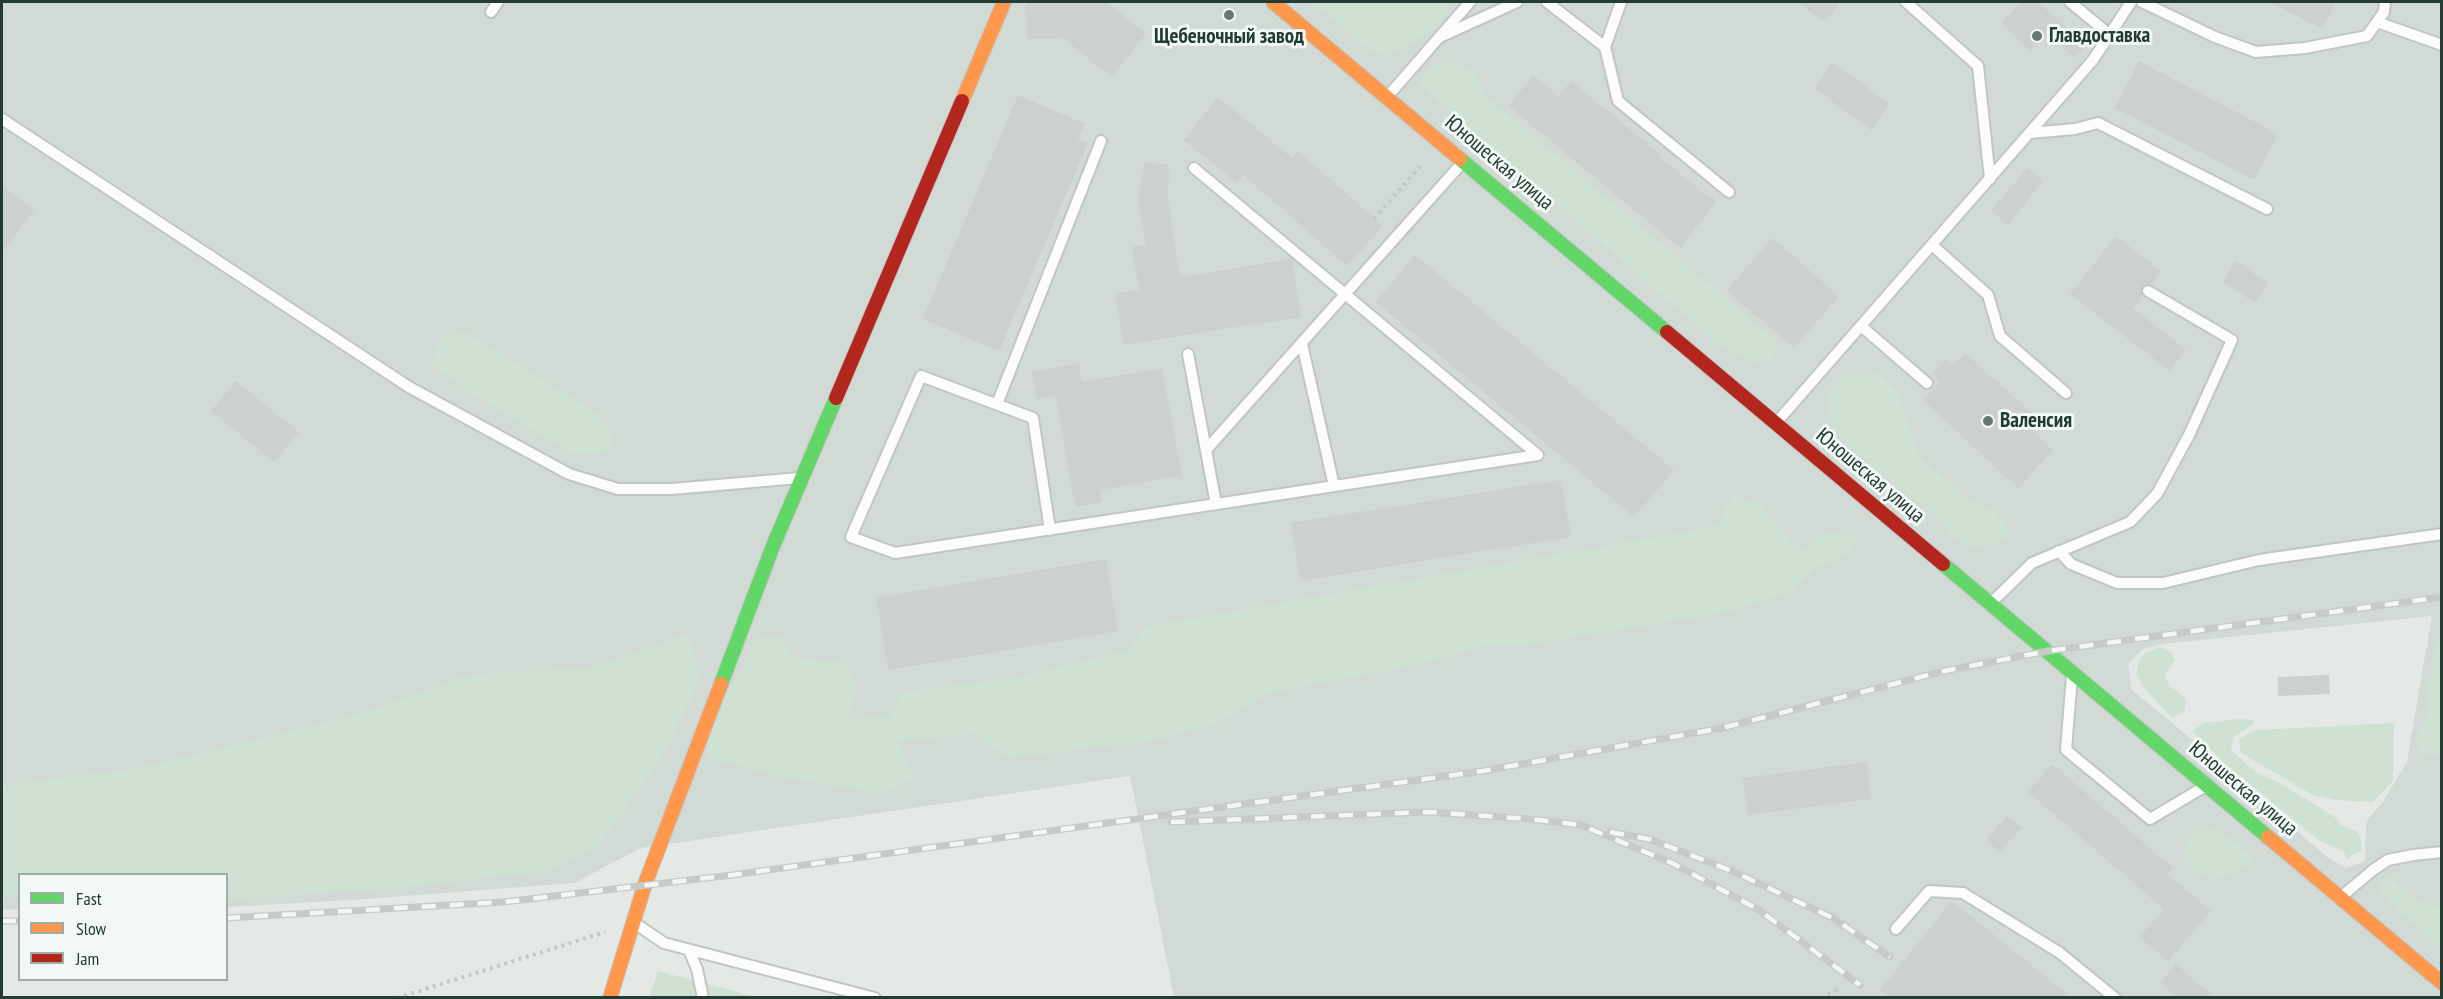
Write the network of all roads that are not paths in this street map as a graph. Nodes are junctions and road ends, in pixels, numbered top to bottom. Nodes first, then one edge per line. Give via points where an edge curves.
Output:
1 (498, 2) edge
2 (1004, 2) edge
3 (1273, 2) edge
4 (1470, 2) edge
5 (1517, 2) edge
6 (1547, 2) edge
7 (1621, 2) edge
8 (1906, 2) edge
9 (2070, 2) edge
10 (2130, 2) edge
11 (2142, 2) edge
12 (2385, 2) edge
13 (491, 12) dead end
14 (2377, 22) junction
15 (2110, 35) junction
16 (1439, 38) junction
17 (2442, 45) edge
18 (1605, 47) junction
19 (1387, 96) junction
20 (2, 119) edge
21 (2030, 133) junction
22 (1101, 141) dead end
23 (1464, 161) junction
24 (1194, 168) dead end
25 (1990, 179) junction
26 (1729, 192) dead end
27 (2267, 209) dead end
28 (1932, 245) junction
29 (2148, 291) dead end
30 (1346, 294) junction
31 (1861, 326) junction
32 (1302, 344) junction
33 (1188, 354) dead end
34 (1927, 383) dead end
35 (2066, 393) dead end
36 (997, 404) junction
37 (1775, 425) junction
38 (1206, 450) junction
39 (802, 477) junction
40 (1334, 486) junction
41 (1216, 504) junction
42 (1050, 530) junction
43 (2442, 534) edge
44 (2059, 551) junction
45 (1991, 604) junction
46 (2073, 673) junction
47 (2206, 786) junction
48 (2442, 852) edge
49 (2340, 898) junction
50 (634, 922) junction
51 (1896, 929) dead end
52 (689, 950) junction
53 (2442, 983) edge
54 (610, 998) edge
55 (704, 998) edge
56 (875, 998) edge
57 (2115, 998) edge

1 - 13 lane
2 - 39 street
3 - 19 street, Юношеская улица
4 - 16 lane
5 - 16 lane
6 - 18 lane
7 - 18 lane
8 - 25 lane via 1978,66
9 - 15 lane
10 - 15 lane
11 - 14 lane via 2256,52 2305,48 2367,36
12 - 14 lane
14 - 17 lane
15 - 21 lane
16 - 19 lane
18 - 26 lane via 1618,101
19 - 23 street, Юношеская улица
20 - 39 lane via 409,387 569,474 618,489 672,489
21 - 25 lane
21 - 27 lane via 2098,123
22 - 36 lane
23 - 30 lane
23 - 37 street, Юношеская улица
24 - 30 lane
25 - 28 lane
28 - 31 lane
28 - 35 lane via 1988,296 2000,336
29 - 44 lane via 2232,340 2190,435 2157,494 2130,522
30 - 32 lane
30 - 40 lane via 1538,455
31 - 34 lane
31 - 37 lane
32 - 38 lane
32 - 40 lane
33 - 38 lane
36 - 42 lane via 1033,418
36 - 42 lane via 921,376 851,537 895,554
37 - 45 street, Юношеская улица
38 - 41 lane
39 - 50 street via 649,873
40 - 41 lane
41 - 42 lane
43 - 44 lane via 2259,560 2163,583 2117,583 2071,564
44 - 45 lane via 2032,563
45 - 46 street, Юношеская улица
46 - 47 street, Юношеская улица
46 - 47 lane via 2066,750 2150,819
47 - 49 street, Юношеская улица
48 - 49 lane via 2388,860
49 - 53 street, Юношеская улица
50 - 52 lane via 664,943
50 - 54 street
51 - 57 lane via 1929,891 1962,893 2060,953
52 - 55 lane
52 - 56 lane

